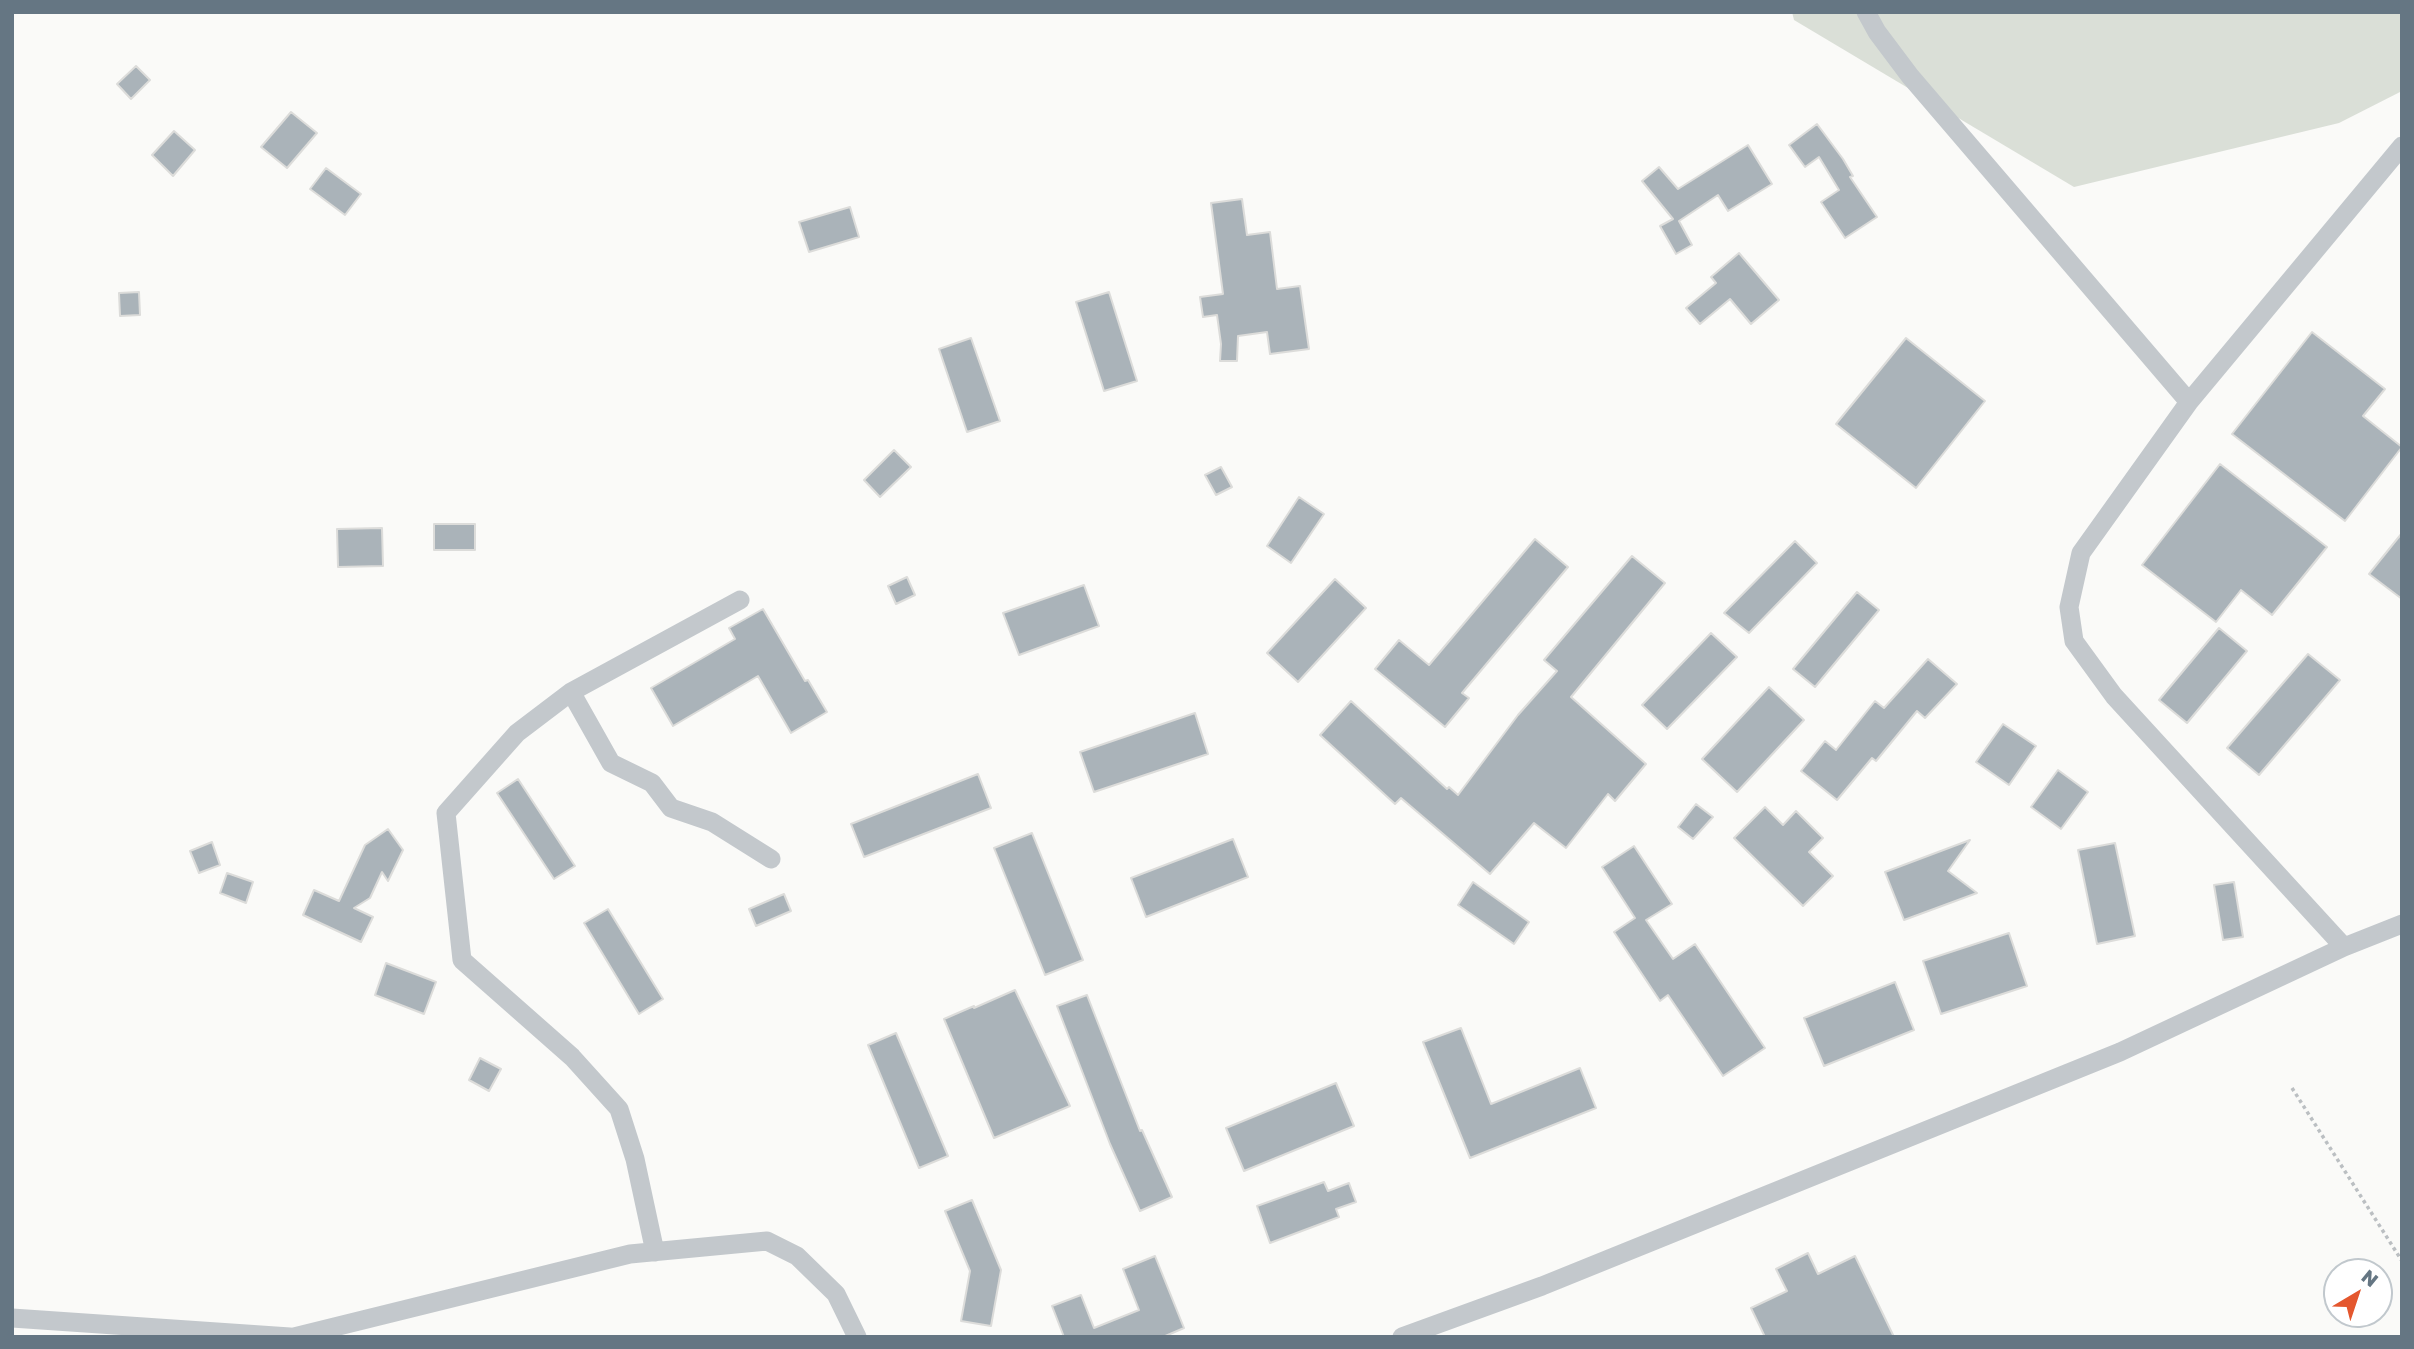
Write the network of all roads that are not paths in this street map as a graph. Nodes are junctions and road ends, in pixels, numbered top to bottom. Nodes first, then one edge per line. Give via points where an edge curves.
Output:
1 (1866, 12) edge
2 (2402, 146) edge
3 (2189, 402) junction
4 (740, 600) dead end
5 (571, 692) junction
6 (771, 859) dead end
7 (2402, 923) edge
8 (2344, 947) junction
9 (655, 1252) junction
10 (12, 1318) edge
11 (292, 1337) edge
12 (857, 1337) edge
13 (1402, 1337) edge

1 - 3 street via 1910,76
2 - 3 street
3 - 8 street via 2081,553 2069,607 2074,641 2114,696
4 - 5 street
5 - 6 street via 611,763 652,783 671,808 712,821
5 - 9 street via 517,733 446,813 462,960 572,1057 619,1109
7 - 8 street
8 - 13 street via 2120,1052 1542,1286
9 - 11 street via 630,1254
9 - 12 street via 767,1241 797,1256 836,1294
10 - 11 street

